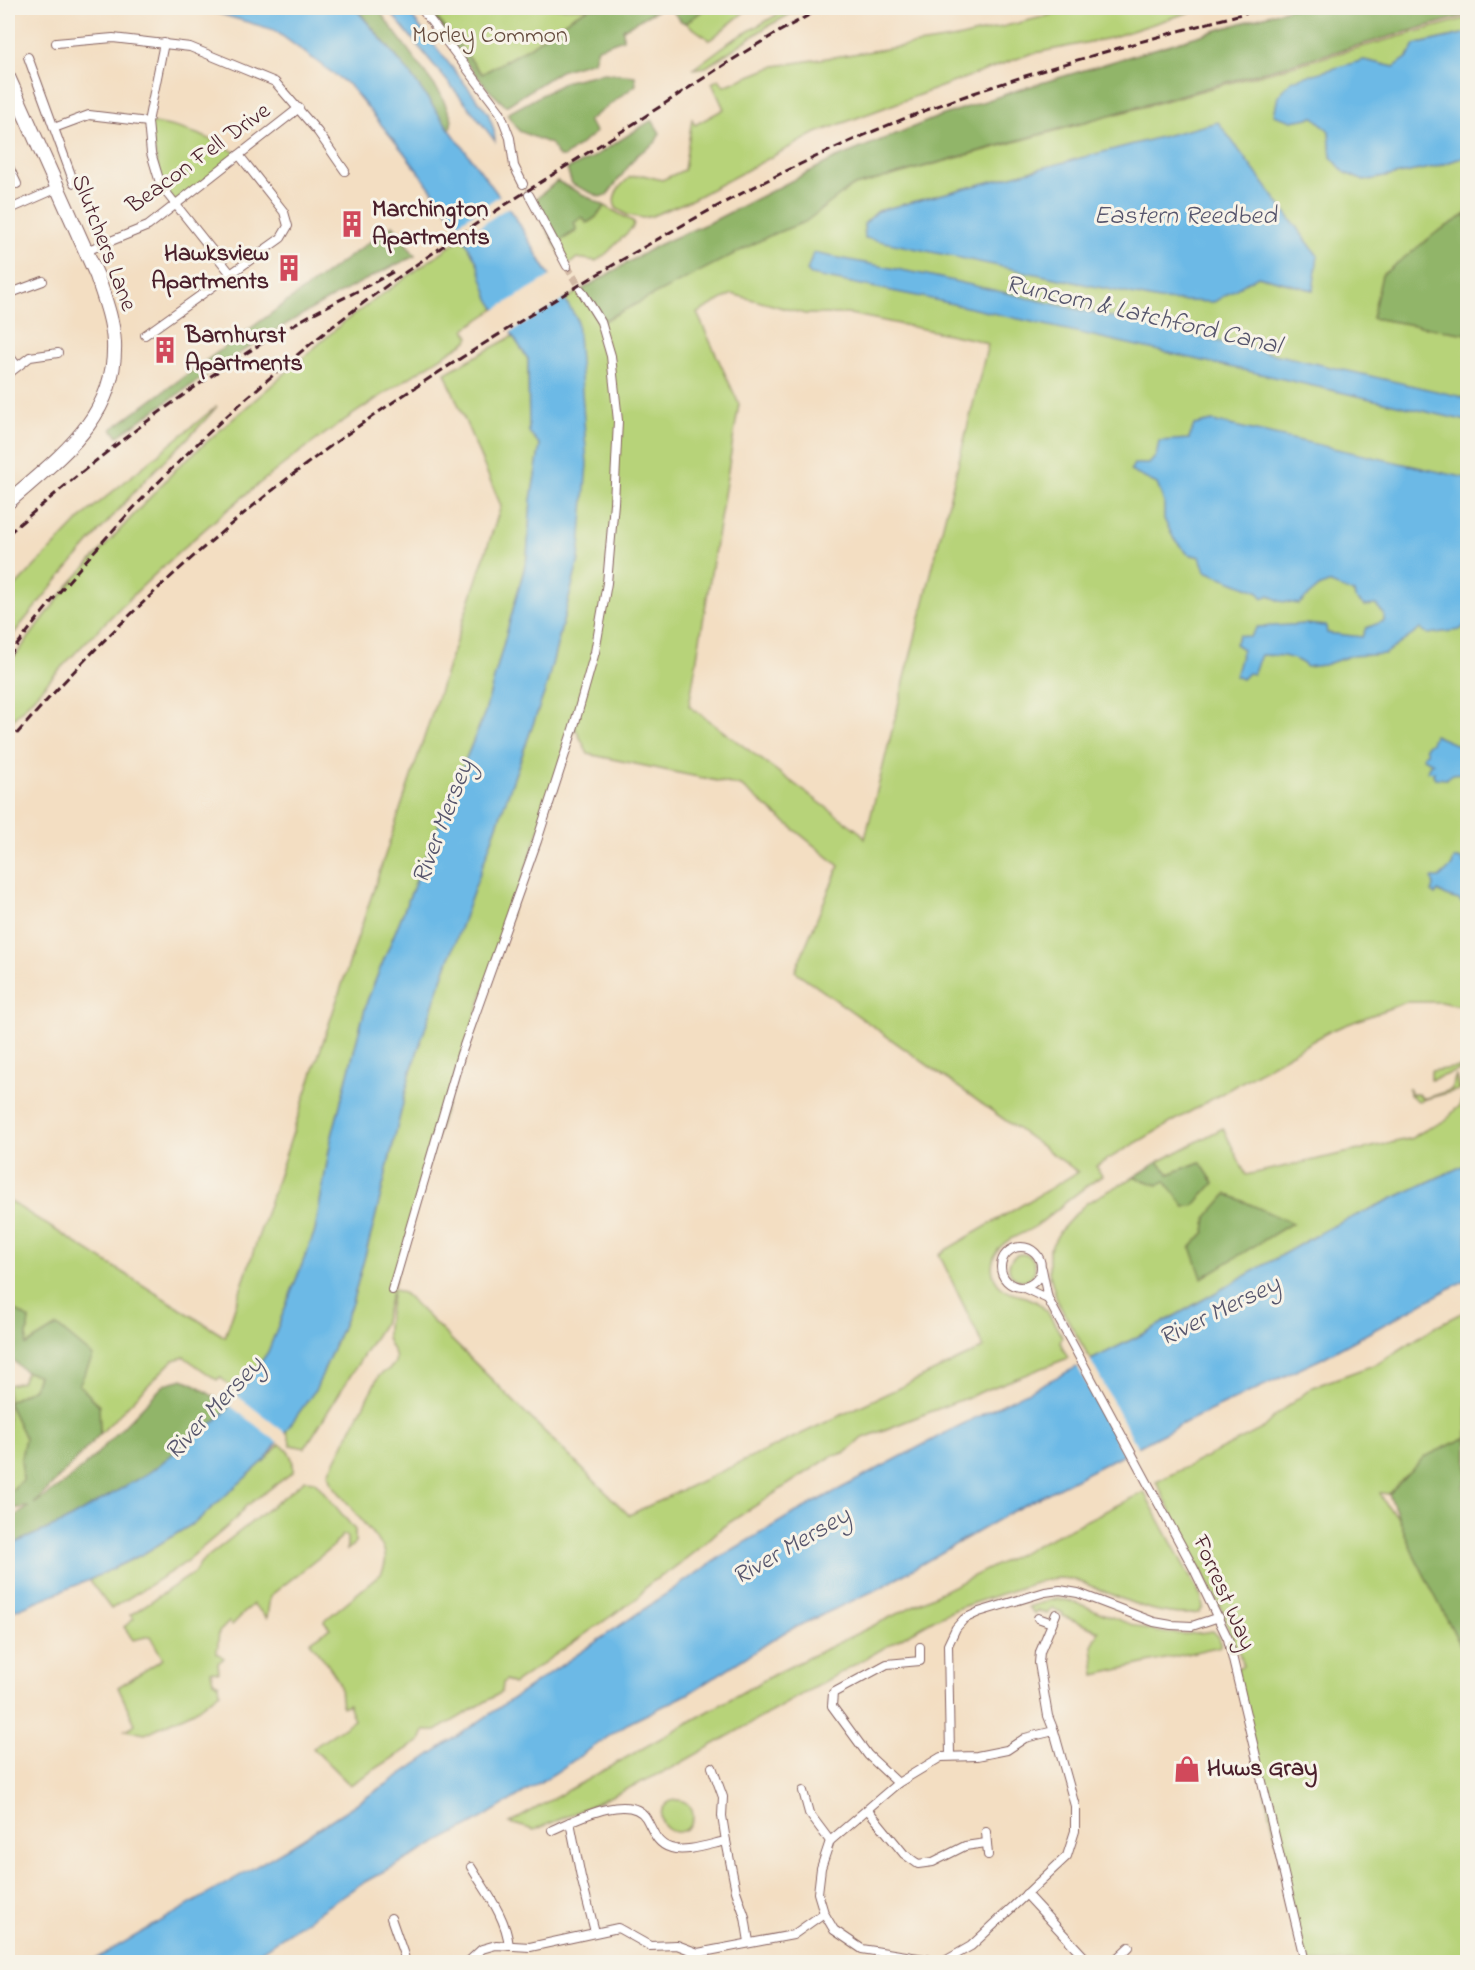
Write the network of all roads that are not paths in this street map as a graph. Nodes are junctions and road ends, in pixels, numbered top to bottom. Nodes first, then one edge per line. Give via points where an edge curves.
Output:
1 (421, 8) edge
2 (56, 43) dead end
3 (164, 43) junction
4 (28, 57) dead end
5 (8, 77) edge
6 (299, 108) junction
7 (148, 122) junction
8 (54, 128) junction
9 (239, 155) junction
10 (8, 165) edge
11 (345, 171) dead end
12 (74, 183) dead end
13 (17, 184) dead end
14 (523, 184) dead end
15 (58, 188) junction
16 (529, 195) dead end
17 (176, 204) junction
18 (8, 210) edge
19 (86, 251) junction
20 (567, 266) tunnel mouth
21 (231, 274) junction
22 (43, 281) dead end
23 (581, 290) tunnel mouth
24 (8, 294) edge
25 (145, 335) dead end
26 (58, 353) dead end
27 (8, 354) edge
28 (17, 366) junction
29 (8, 374) edge
30 (8, 502) edge
31 (1042, 1269) junction
32 (1022, 1287) junction
33 (392, 1290) dead end
34 (1048, 1299) junction
35 (1056, 1614) dead end
36 (1038, 1617) dead end
37 (1219, 1617) junction
38 (1052, 1623) junction
39 (920, 1647) dead end
40 (1054, 1731) junction
41 (950, 1755) junction
42 (712, 1767) dead end
43 (898, 1783) junction
44 (803, 1791) dead end
45 (868, 1810) junction
46 (570, 1822) junction
47 (552, 1830) dead end
48 (986, 1832) dead end
49 (726, 1841) junction
50 (830, 1841) junction
51 (986, 1843) junction
52 (988, 1854) dead end
53 (471, 1867) dead end
54 (1026, 1894) junction
55 (824, 1913) junction
56 (391, 1918) dead end
57 (595, 1932) junction
58 (749, 1942) junction
59 (509, 1946) junction
60 (1129, 1947) dead end
61 (405, 1962) edge
62 (468, 1962) edge
63 (1089, 1962) edge
64 (1113, 1962) edge
65 (1305, 1962) edge

1 - 14 street via 500,112 510,138 514,166
2 - 3 street, Beacon Fell Drive via 113,38
3 - 6 street, Beacon Fell Drive via 190,47 275,82
3 - 7 street
4 - 8 street
5 - 15 highway, Slutchers Lane
6 - 9 street, Beacon Fell Drive
6 - 11 street, Beacon Fell Drive
7 - 8 street via 89,115
7 - 17 street via 151,153 162,186
8 - 12 street
9 - 17 street, Beacon Fell Drive
9 - 21 street via 284,212 288,226 281,238
10 - 13 street
15 - 18 street
15 - 19 highway, Slutchers Lane
16 - 20 street
17 - 19 street, Beacon Fell Drive via 148,226
17 - 21 street
19 - 30 highway, Slutchers Lane via 105,301 114,342 106,394 69,448
21 - 25 street
22 - 24 street
23 - 33 street via 602,322 611,356 618,422 607,583 595,652 541,830 461,1054
26 - 28 street via 30,357
27 - 28 street
28 - 29 street
31 - 32 street via 1037,1280
31 - 32 street via 1040,1257 1030,1248 1018,1246 1007,1252 1001,1262 1002,1274 1010,1284
31 - 34 street, Forrest Way
32 - 34 street
34 - 37 street, Forrest Way
35 - 38 street
36 - 38 street
37 - 41 street via 1192,1626 1162,1623 1078,1593 1051,1590 964,1619 948,1645
37 - 65 street, Forrest Way via 1235,1663
38 - 40 street via 1039,1663
39 - 43 street via 920,1661 887,1664 833,1693 832,1706 868,1755
40 - 41 street via 1025,1738 1007,1750 976,1756
40 - 54 street via 1075,1806 1075,1831 1067,1856
41 - 43 street
42 - 49 street via 723,1797
43 - 45 street
44 - 50 street via 809,1813
45 - 50 street
45 - 51 street via 904,1854 918,1864 933,1862 965,1846
46 - 47 street
46 - 49 street via 616,1807 634,1808 645,1815 658,1840 669,1848 679,1850
46 - 57 street
48 - 51 street
49 - 58 street
50 - 55 street via 818,1893
51 - 52 street
53 - 59 street via 502,1918
54 - 55 street via 971,1946 943,1962 862,1948 834,1930
54 - 63 street
55 - 58 street via 793,1935
56 - 61 street
57 - 58 street via 618,1928 651,1946 677,1945 698,1953
57 - 59 street via 530,1947
59 - 62 street via 482,1948
60 - 64 street

